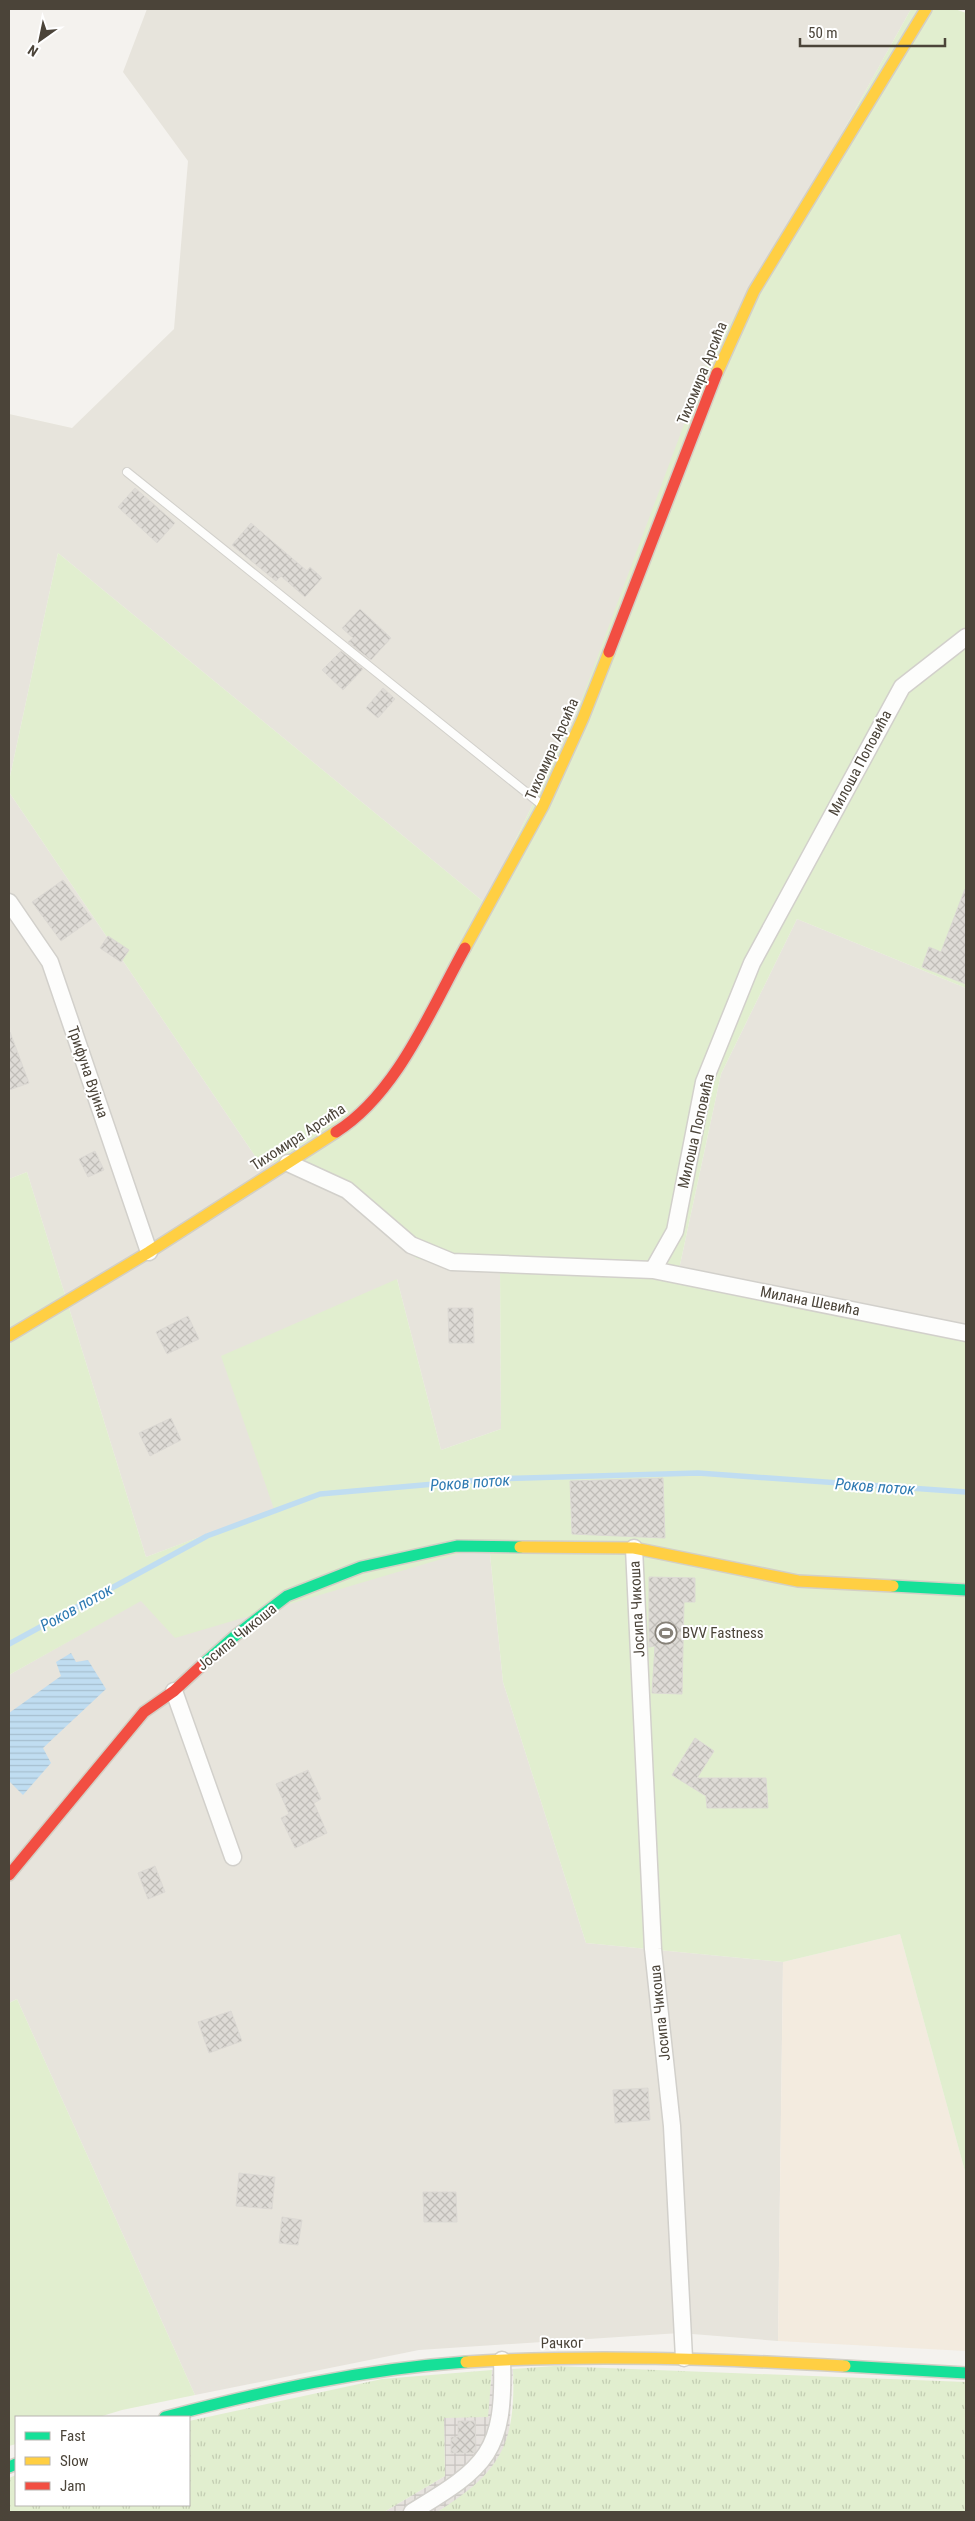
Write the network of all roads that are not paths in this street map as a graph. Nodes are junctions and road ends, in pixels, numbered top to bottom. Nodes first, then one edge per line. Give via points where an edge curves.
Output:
1 (926, 9) edge
2 (127, 472) dead end
3 (966, 637) edge
4 (543, 806) junction
5 (9, 902) edge
6 (288, 1163) junction
7 (149, 1252) junction
8 (653, 1270) junction
9 (966, 1333) edge
10 (9, 1336) edge
11 (634, 1548) junction
12 (966, 1590) edge
13 (174, 1691) junction
14 (233, 1857) dead end
15 (9, 1875) edge
16 (684, 2358) junction
17 (502, 2360) junction
18 (966, 2373) edge
19 (168, 2416) edge
20 (412, 2512) edge

1 - 4 street, Тихомира Арсића via 754,291 723,356 583,718
2 - 4 lane
3 - 8 street, Милоша Поповића via 902,687 752,963 704,1082 675,1231
4 - 6 street, Тихомира Арсића via 402,1062 381,1094 351,1123
5 - 7 street, Трифуна Вујина via 50,962
6 - 7 street, Тихомира Арсића
6 - 8 street via 347,1190 411,1245 452,1262
7 - 10 street, Тихомира Арсића
8 - 9 street, Милана Шевића
11 - 12 street via 798,1581
11 - 13 street, Јосипа Чикоша via 456,1546 361,1568 287,1596 236,1635
11 - 16 street, Јосипа Чикоша via 653,1949 672,2126
13 - 14 street
13 - 15 street, Јосипа Чикоша via 144,1712
16 - 17 street, Рачког
16 - 18 street, Рачког
17 - 19 street, Рачког via 397,2369 314,2381
17 - 20 street via 498,2429 491,2449 453,2488

